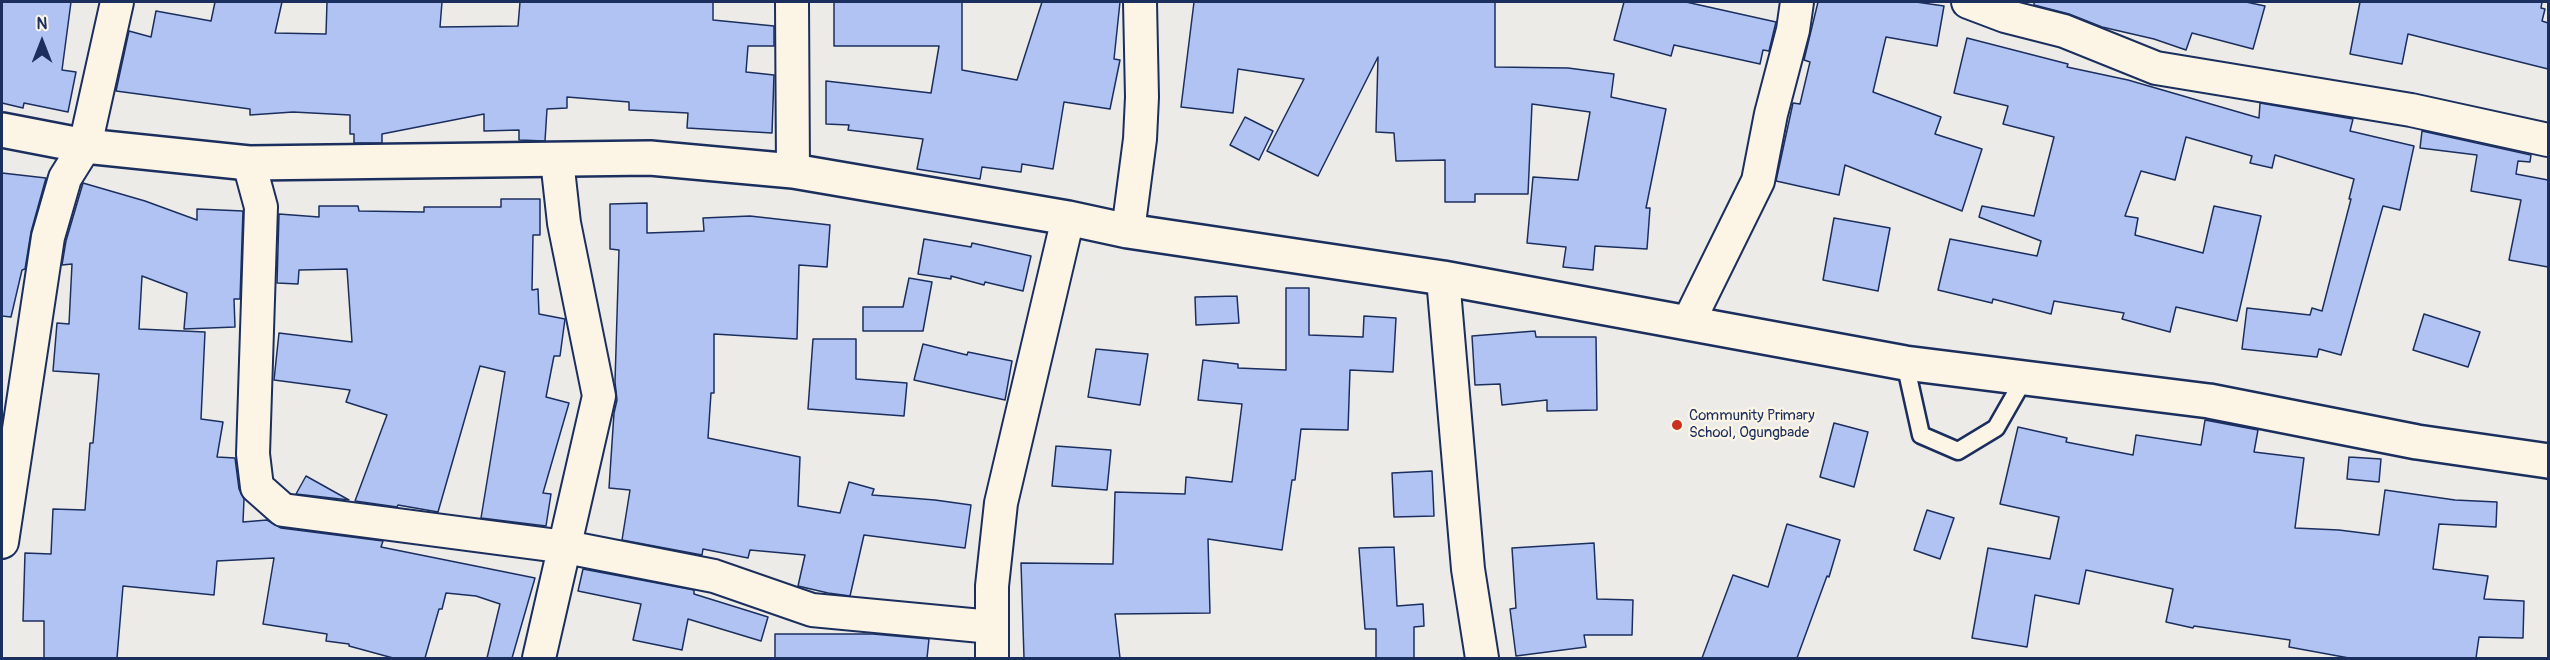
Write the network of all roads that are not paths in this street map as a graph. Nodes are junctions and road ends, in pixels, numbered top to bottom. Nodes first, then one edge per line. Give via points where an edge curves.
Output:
1 (117, 2) edge
2 (792, 2) edge
3 (1140, 2) edge
4 (1797, 2) edge
5 (1968, 2) edge
6 (2, 130) edge
7 (2548, 140) edge
8 (85, 146) junction
9 (557, 160) junction
10 (249, 163) junction
11 (793, 171) junction
12 (1068, 218) junction
13 (1128, 231) junction
14 (1443, 278) junction
15 (1689, 321) junction
16 (1905, 363) junction
17 (2024, 379) junction
18 (2548, 461) edge
19 (2, 542) edge
20 (566, 547) junction
21 (992, 627) junction
22 (539, 658) edge
23 (992, 658) edge
24 (1482, 658) edge

1 - 8 street
2 - 11 street
3 - 13 street via 1140,139
4 - 15 street via 1758,181
5 - 7 street via 2064,31 2156,68 2411,110
6 - 8 street
8 - 10 street
8 - 19 street via 65,178 48,237
9 - 10 street
9 - 11 street via 650,158
9 - 20 street via 564,223 599,396
10 - 20 street via 261,207 253,454 257,486 283,510
11 - 12 street
12 - 13 street
12 - 21 street via 1001,503
13 - 14 street
14 - 15 street
14 - 24 street via 1468,569
15 - 16 street
16 - 17 street
16 - 17 lane via 1921,435 1958,451 1996,428
17 - 18 street via 2209,401 2417,442
20 - 21 street via 714,576 812,610
20 - 22 street
21 - 23 street

